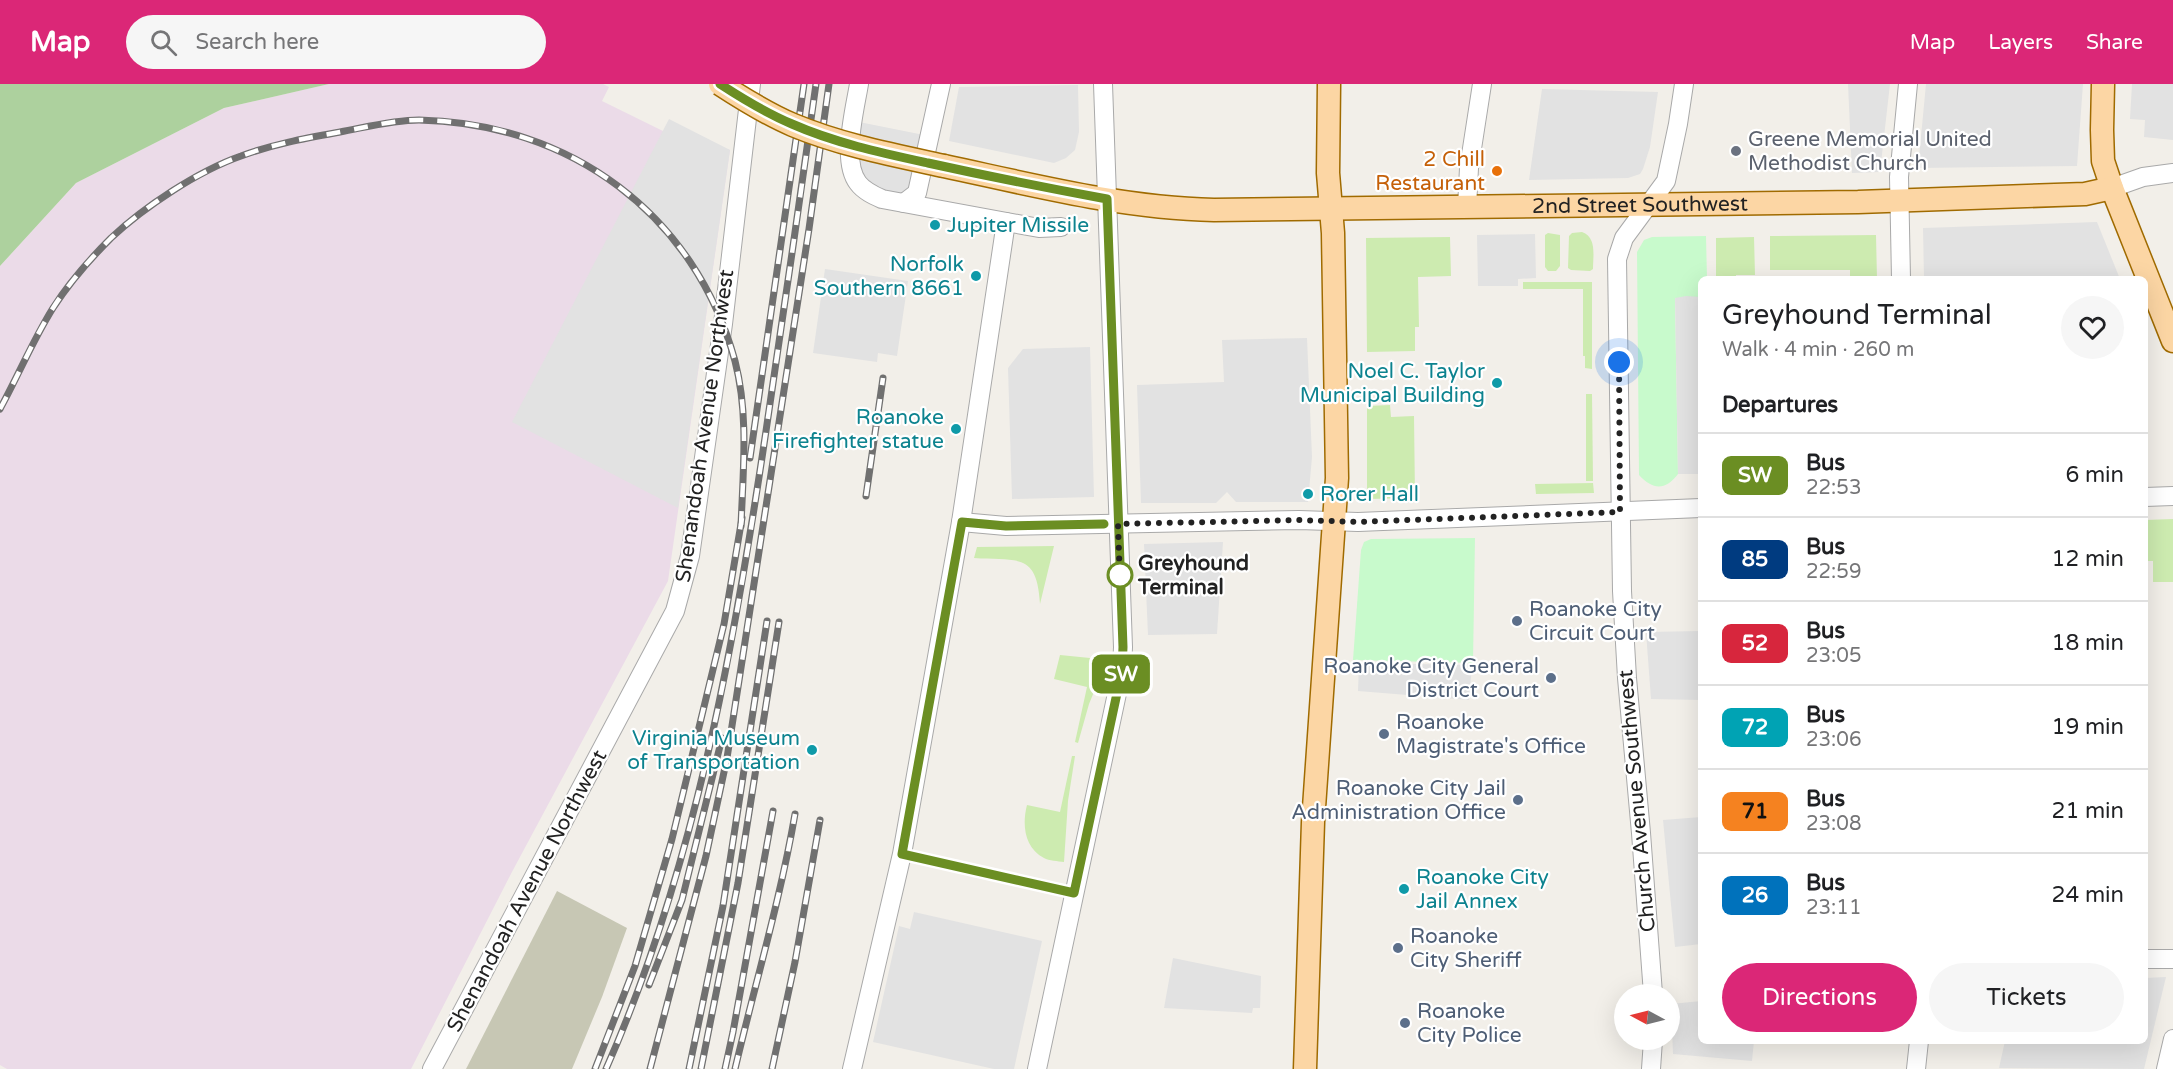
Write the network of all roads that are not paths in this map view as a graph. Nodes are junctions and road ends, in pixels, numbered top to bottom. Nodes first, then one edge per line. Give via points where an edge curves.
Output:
1 (720, 84) edge
2 (751, 84) edge
3 (859, 84) edge
4 (941, 84) edge
5 (1103, 84) edge
6 (1329, 84) edge
7 (1482, 84) edge
8 (1684, 84) edge
9 (1908, 84) edge
10 (2103, 84) edge
11 (2173, 173) edge
12 (2112, 188) junction
13 (1107, 199) junction
14 (1900, 200) junction
15 (904, 203) junction
16 (1648, 205) junction
17 (1467, 207) junction
18 (1331, 209) junction
19 (1006, 222) junction
20 (1061, 227) dead end
21 (1901, 276) edge
22 (2147, 276) edge
23 (2148, 278) edge
24 (2173, 341) edge
25 (2173, 496) edge
26 (2148, 497) edge
27 (1698, 508) edge
28 (1620, 512) junction
29 (1336, 521) junction
30 (962, 522) junction
31 (1118, 524) junction
32 (2173, 958) edge
33 (2148, 959) edge
34 (1652, 984) edge
35 (2173, 1039) edge
36 (1919, 1044) edge
37 (1652, 1050) edge
38 (432, 1069) edge
39 (852, 1069) edge
40 (1037, 1069) edge
41 (1305, 1069) edge
42 (1651, 1069) edge
43 (1916, 1069) edge
44 (2166, 1069) edge

1 - 13 main road, 2nd Street Southwest, bridge via 792,125 862,148
2 - 38 street, Shenandoah Avenue Northwest via 690,556 675,611
3 - 15 street via 850,148 857,182 882,199
4 - 15 street via 917,193
5 - 13 street
6 - 18 main road
7 - 17 street
8 - 16 street, Church Avenue Southwest via 1666,181
9 - 14 street
10 - 12 main road via 2103,161
11 - 12 street, 2nd Street Southwest via 2143,177
12 - 14 main road, 2nd Street Southwest via 2085,194
12 - 22 main road
13 - 18 main road, 2nd Street Southwest via 1182,210
13 - 31 street
14 - 16 main road, 2nd Street Southwest
14 - 21 street
15 - 19 street
16 - 17 main road, 2nd Street Southwest
16 - 28 street, Church Avenue Southwest via 1624,238 1617,259
17 - 18 main road, 2nd Street Southwest
18 - 29 main road
19 - 20 street
19 - 30 street
23 - 24 main road
25 - 26 street
27 - 28 street
28 - 29 street
28 - 34 street, Church Avenue Southwest via 1627,678
29 - 31 street
29 - 41 main road via 1313,822
30 - 31 street via 1006,526
30 - 39 street via 902,854
31 - 40 street via 1122,670
32 - 33 street
35 - 44 street
36 - 43 street
37 - 42 street

